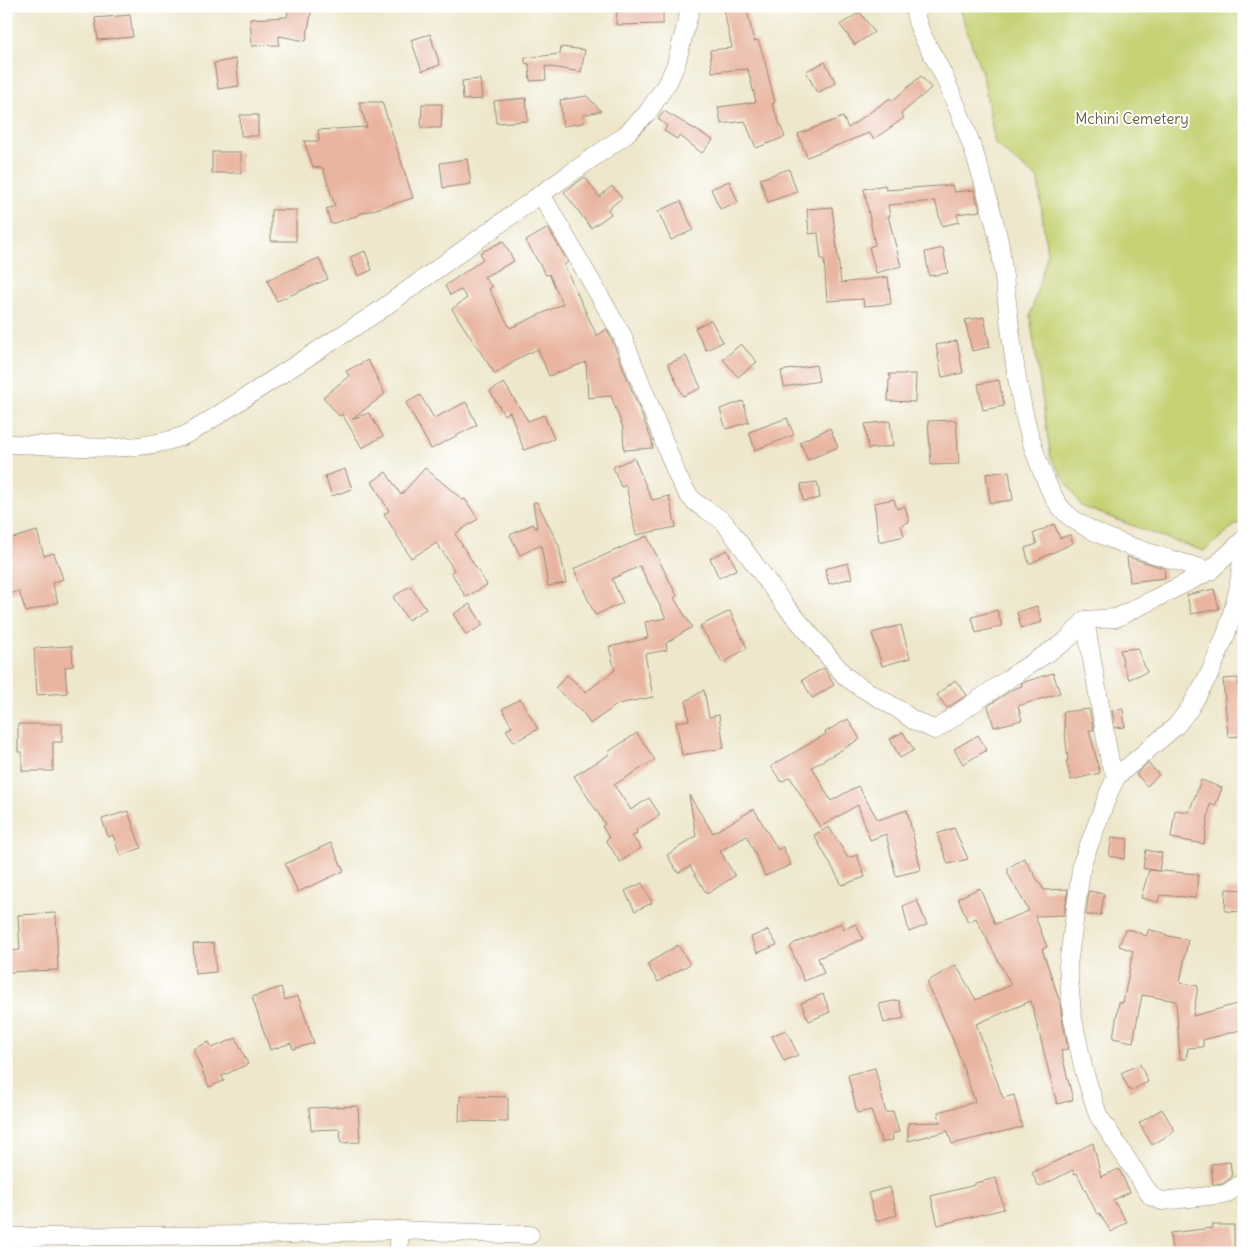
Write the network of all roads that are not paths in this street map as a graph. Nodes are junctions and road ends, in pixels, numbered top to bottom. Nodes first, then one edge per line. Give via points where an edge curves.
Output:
1 (691, 6) edge
2 (914, 6) edge
3 (541, 194) junction
4 (6, 444) edge
5 (1244, 539) edge
6 (1244, 544) edge
7 (1210, 571) junction
8 (1085, 620) junction
9 (1118, 776) junction
10 (1244, 1182) edge
11 (399, 1230) junction
12 (530, 1235) dead end
13 (6, 1237) edge
14 (399, 1253) edge

1 - 3 street via 676,64 648,112 624,136
2 - 7 street via 921,33 944,77 982,176 1000,245 1023,410 1034,452 1050,492 1062,510 1084,527
3 - 4 street via 376,313 181,437 118,448
3 - 8 street via 622,335 684,488 693,500 724,522 784,604 845,676 913,720 935,730 1066,641
5 - 7 street
6 - 9 street via 1228,632 1210,672 1176,726
7 - 8 street via 1116,618
8 - 9 street via 1110,762
9 - 10 street via 1082,863 1068,965 1072,1014 1084,1071 1098,1115 1150,1196 1162,1200 1226,1194
11 - 12 street
11 - 13 street via 265,1235
11 - 14 street

